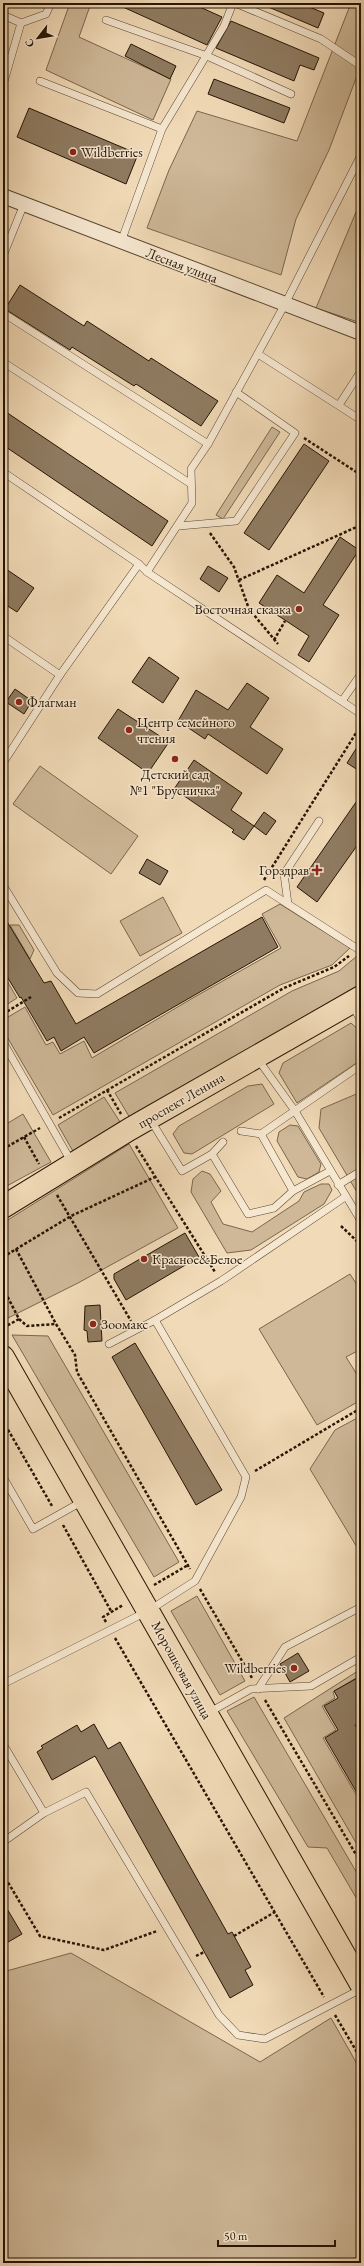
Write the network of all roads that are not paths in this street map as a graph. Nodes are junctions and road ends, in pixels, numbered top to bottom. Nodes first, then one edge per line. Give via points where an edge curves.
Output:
1 (51, 3) edge
2 (234, 3) edge
3 (3, 15) edge
4 (106, 20) dead end
5 (21, 23) junction
6 (207, 56) junction
7 (361, 66) edge
8 (40, 81) dead end
9 (3, 85) edge
10 (291, 94) dead end
11 (162, 129) junction
12 (361, 155) edge
13 (3, 196) edge
14 (24, 204) junction
15 (121, 242) junction
16 (3, 256) edge
17 (285, 304) junction
18 (3, 313) edge
19 (361, 333) edge
20 (258, 354) junction
21 (3, 362) edge
22 (361, 371) edge
23 (236, 392) junction
24 (339, 405) junction
25 (361, 420) edge
26 (208, 444) junction
27 (3, 472) edge
28 (192, 484) junction
29 (178, 526) junction
30 (139, 564) junction
31 (147, 572) junction
32 (3, 636) edge
33 (361, 674) edge
34 (60, 675) junction
35 (342, 701) junction
36 (361, 714) edge
37 (3, 763) edge
38 (319, 821) dead end
39 (3, 885) edge
40 (288, 904) junction
41 (360, 950) edge
42 (358, 1007) edge
43 (3, 1042) edge
44 (256, 1057) junction
45 (361, 1064) edge
46 (295, 1111) junction
47 (149, 1118) junction
48 (241, 1131) dead end
49 (261, 1134) junction
50 (223, 1142) dead end
51 (212, 1154) junction
52 (74, 1165) junction
53 (330, 1170) junction
54 (361, 1171) edge
55 (338, 1185) junction
56 (294, 1192) junction
57 (345, 1197) junction
58 (3, 1207) edge
59 (361, 1222) edge
60 (155, 1320) junction
61 (109, 1344) dead end
62 (3, 1357) edge
63 (3, 1477) edge
64 (84, 1500) junction
65 (361, 1607) edge
66 (148, 1611) junction
67 (361, 1657) edge
68 (3, 1684) edge
69 (258, 1689) junction
70 (206, 1714) junction
71 (3, 1744) edge
72 (44, 1813) junction
73 (3, 1842) edge
74 (361, 1984) edge
75 (361, 1989) edge

1 - 5 lane via 46,14
2 - 6 lane
2 - 7 lane via 321,39
3 - 5 lane
4 - 6 lane
5 - 9 lane
6 - 10 lane
6 - 11 lane
8 - 11 lane
11 - 15 lane
12 - 17 lane
13 - 14 street, Лесная улица
14 - 15 street, Лесная улица
14 - 16 lane
15 - 17 street, Лесная улица
17 - 19 street, Лесная улица
17 - 20 lane
18 - 26 lane
20 - 23 lane
20 - 24 lane
21 - 28 lane
22 - 24 lane
23 - 26 lane
23 - 29 lane via 295,433 236,521
24 - 25 lane
26 - 28 lane via 191,469
27 - 30 lane
28 - 29 lane via 192,503
29 - 31 lane
30 - 31 lane
30 - 34 lane
31 - 35 lane
32 - 34 lane
33 - 35 lane
34 - 37 lane
35 - 36 lane
38 - 40 lane via 284,874
39 - 40 lane via 57,973 78,993 97,994 266,890
40 - 41 lane
42 - 44 main road, проспект Ленина
43 - 52 lane
44 - 46 lane
44 - 47 main road, проспект Ленина
45 - 46 lane
46 - 49 lane
46 - 53 lane
47 - 51 lane via 182,1171
47 - 52 main road, проспект Ленина
48 - 49 lane
49 - 56 lane
50 - 51 lane
51 - 56 lane via 248,1214 274,1208
52 - 58 main road, проспект Ленина
53 - 55 lane
53 - 56 lane
54 - 55 lane
55 - 57 lane
57 - 59 lane
57 - 60 lane via 221,1281
60 - 61 lane
60 - 66 lane via 246,1477 241,1497 195,1581
62 - 64 main road, Морошковая улица
63 - 64 lane via 33,1529
64 - 66 main road, Морошковая улица
65 - 69 lane via 285,1647
66 - 68 lane
66 - 70 main road, Морошковая улица
67 - 69 lane via 311,1686
69 - 70 lane via 251,1689
70 - 74 main road, Морошковая улица
71 - 72 lane
72 - 73 lane
72 - 75 lane via 86,1792 219,2015 238,2035 265,2039

